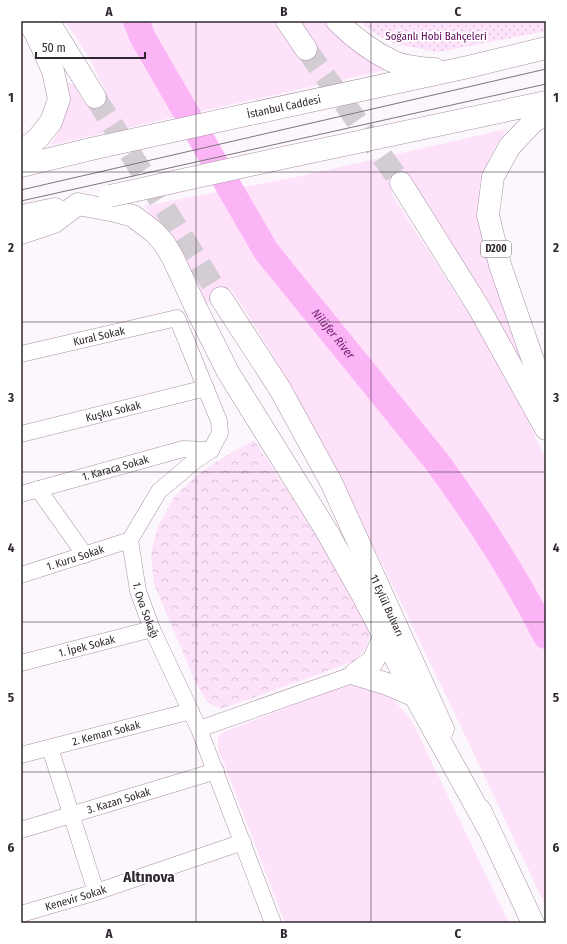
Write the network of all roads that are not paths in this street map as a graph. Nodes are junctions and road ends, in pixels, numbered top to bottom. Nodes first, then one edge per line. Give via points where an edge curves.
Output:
1 (28, 21) edge
2 (48, 21) edge
3 (287, 21) edge
4 (337, 21) edge
5 (546, 48) edge
6 (306, 49) tunnel mouth
7 (468, 67) junction
8 (95, 97) tunnel mouth
9 (546, 102) edge
10 (546, 116) edge
11 (21, 153) edge
12 (21, 166) edge
13 (401, 183) tunnel mouth
14 (78, 204) junction
15 (21, 216) edge
16 (21, 233) edge
17 (221, 298) tunnel mouth
18 (21, 354) edge
19 (206, 388) junction
20 (546, 398) edge
21 (546, 429) edge
22 (21, 434) edge
23 (211, 450) junction
24 (38, 489) junction
25 (21, 494) edge
26 (130, 540) junction
27 (85, 555) junction
28 (21, 575) edge
29 (152, 629) junction
30 (384, 637) junction
31 (21, 663) edge
32 (355, 674) junction
33 (414, 696) junction
34 (191, 711) junction
35 (199, 728) junction
36 (50, 748) junction
37 (21, 756) edge
38 (216, 772) junction
39 (71, 816) junction
40 (488, 828) junction
41 (21, 830) edge
42 (243, 842) junction
43 (96, 892) junction
44 (21, 914) edge
45 (273, 923) edge
46 (533, 923) edge

1 - 11 main road via 53,71 59,98 51,122
2 - 8 main road
3 - 6 main road
4 - 7 main road via 346,30 394,62 428,69
5 - 7 main road, İstanbul Caddesi
7 - 12 main road, İstanbul Caddesi, bridge
9 - 14 main road, bridge
10 - 20 main road, D200 via 535,120 510,146 493,177 488,215 500,265
13 - 21 main road via 479,308
14 - 15 main road
14 - 16 main road via 54,222
14 - 30 main road via 115,210 133,216 154,232 164,244 228,372 326,530
17 - 40 main road, 11 Eylül Bulvarı via 280,389 332,484
18 - 19 street, Kural Sokak via 177,318
19 - 22 street, Kuşku Sokak
19 - 23 street via 219,421 220,433
23 - 24 street, 1. Karaca Sokak via 182,449
23 - 26 street via 159,491
24 - 25 street, 1. Karaca Sokak
24 - 27 street
26 - 27 street, 1. Kuru Sokak
26 - 29 street, 1. Ova Sokağı via 138,591
27 - 28 street, 1. Kuru Sokak
29 - 31 street, 1. İpek Sokak
29 - 34 street, 1. Ova Sokağı
30 - 32 main road via 373,661
30 - 33 main road
32 - 33 main road
32 - 35 street
33 - 40 main road
34 - 35 street, 1. Ova Sokağı
34 - 36 street, 2. Keman Sokak
35 - 38 street, 1. Ova Sokağı
36 - 37 street, 2. Keman Sokak
36 - 39 street
38 - 39 street, 3. Kazan Sokak
38 - 42 street, 1. Ova Sokağı
39 - 41 street, 3. Kazan Sokak
39 - 43 street
40 - 46 main road, 11 Eylül Bulvarı
42 - 43 street, Kenevir Sokak
42 - 45 street, 1. Ova Sokağı
43 - 44 street, Kenevir Sokak

